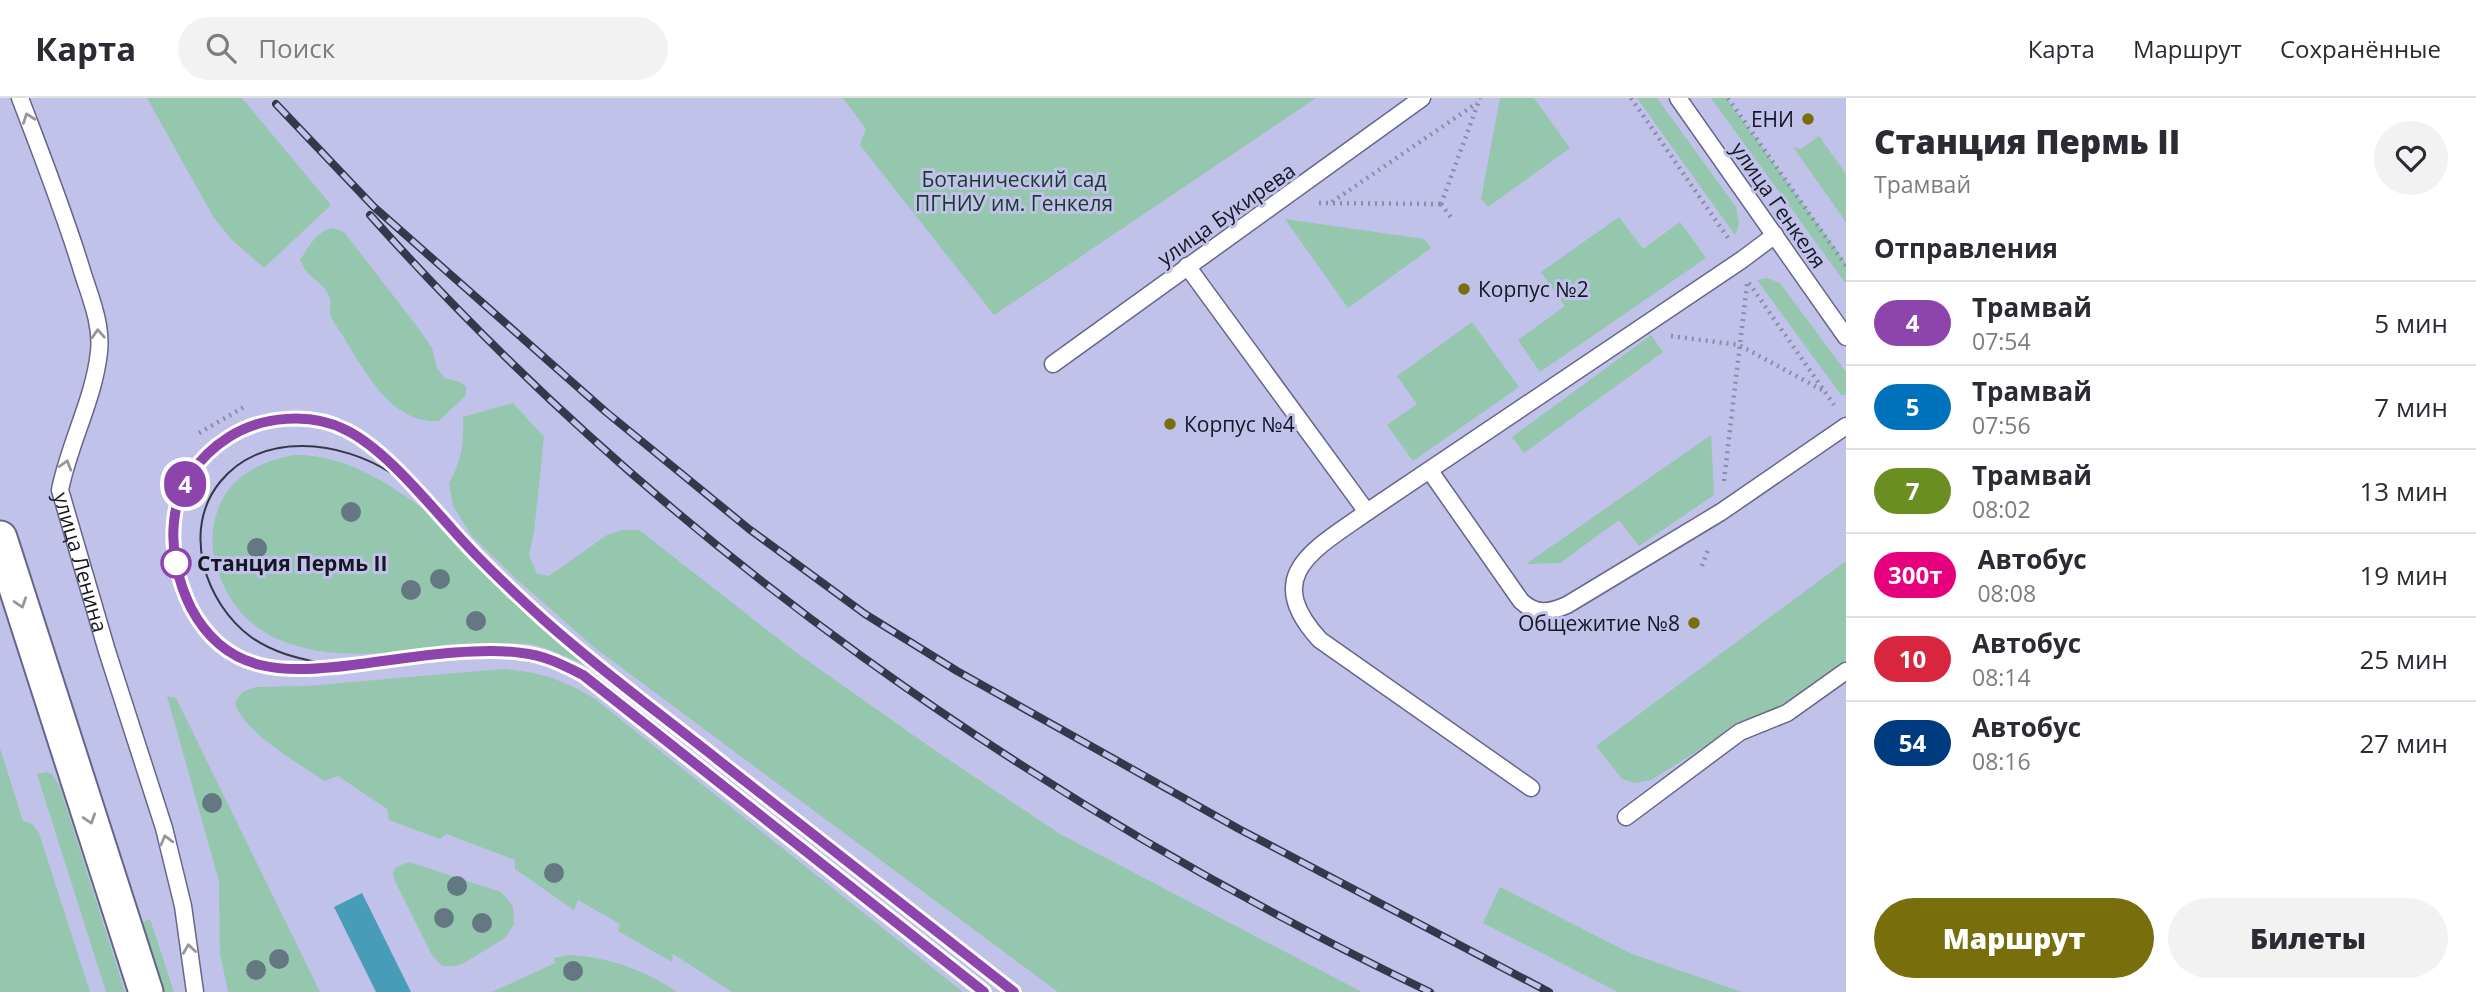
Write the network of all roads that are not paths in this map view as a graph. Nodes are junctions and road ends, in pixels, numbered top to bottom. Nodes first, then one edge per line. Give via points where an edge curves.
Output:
1 (20, 98) edge
2 (1422, 98) edge
3 (1678, 98) edge
4 (1775, 235) junction
5 (1187, 266) junction
6 (1846, 337) edge
7 (1053, 364) dead end
8 (1846, 426) edge
9 (1430, 471) junction
10 (1367, 512) junction
11 (0, 538) edge
12 (1846, 671) edge
13 (1531, 789) dead end
14 (1626, 817) dead end
15 (146, 992) edge
16 (195, 992) edge

16 -> 1 lane, улица Ленина via 183,906 164,828 60,490 96,364 98,326 68,227
2 - 5 lane, улица Букирева
3 - 4 lane, улица Генкеля
4 - 6 lane, улица Генкеля
4 - 9 lane
5 - 7 lane, улица Букирева
5 - 10 lane
8 - 9 lane via 1721,512 1556,610 1537,612 1521,601
9 - 10 lane
10 - 13 lane via 1297,570 1293,582 1300,612 1320,640
11 -> 15 street
12 - 14 lane via 1787,713 1740,732

